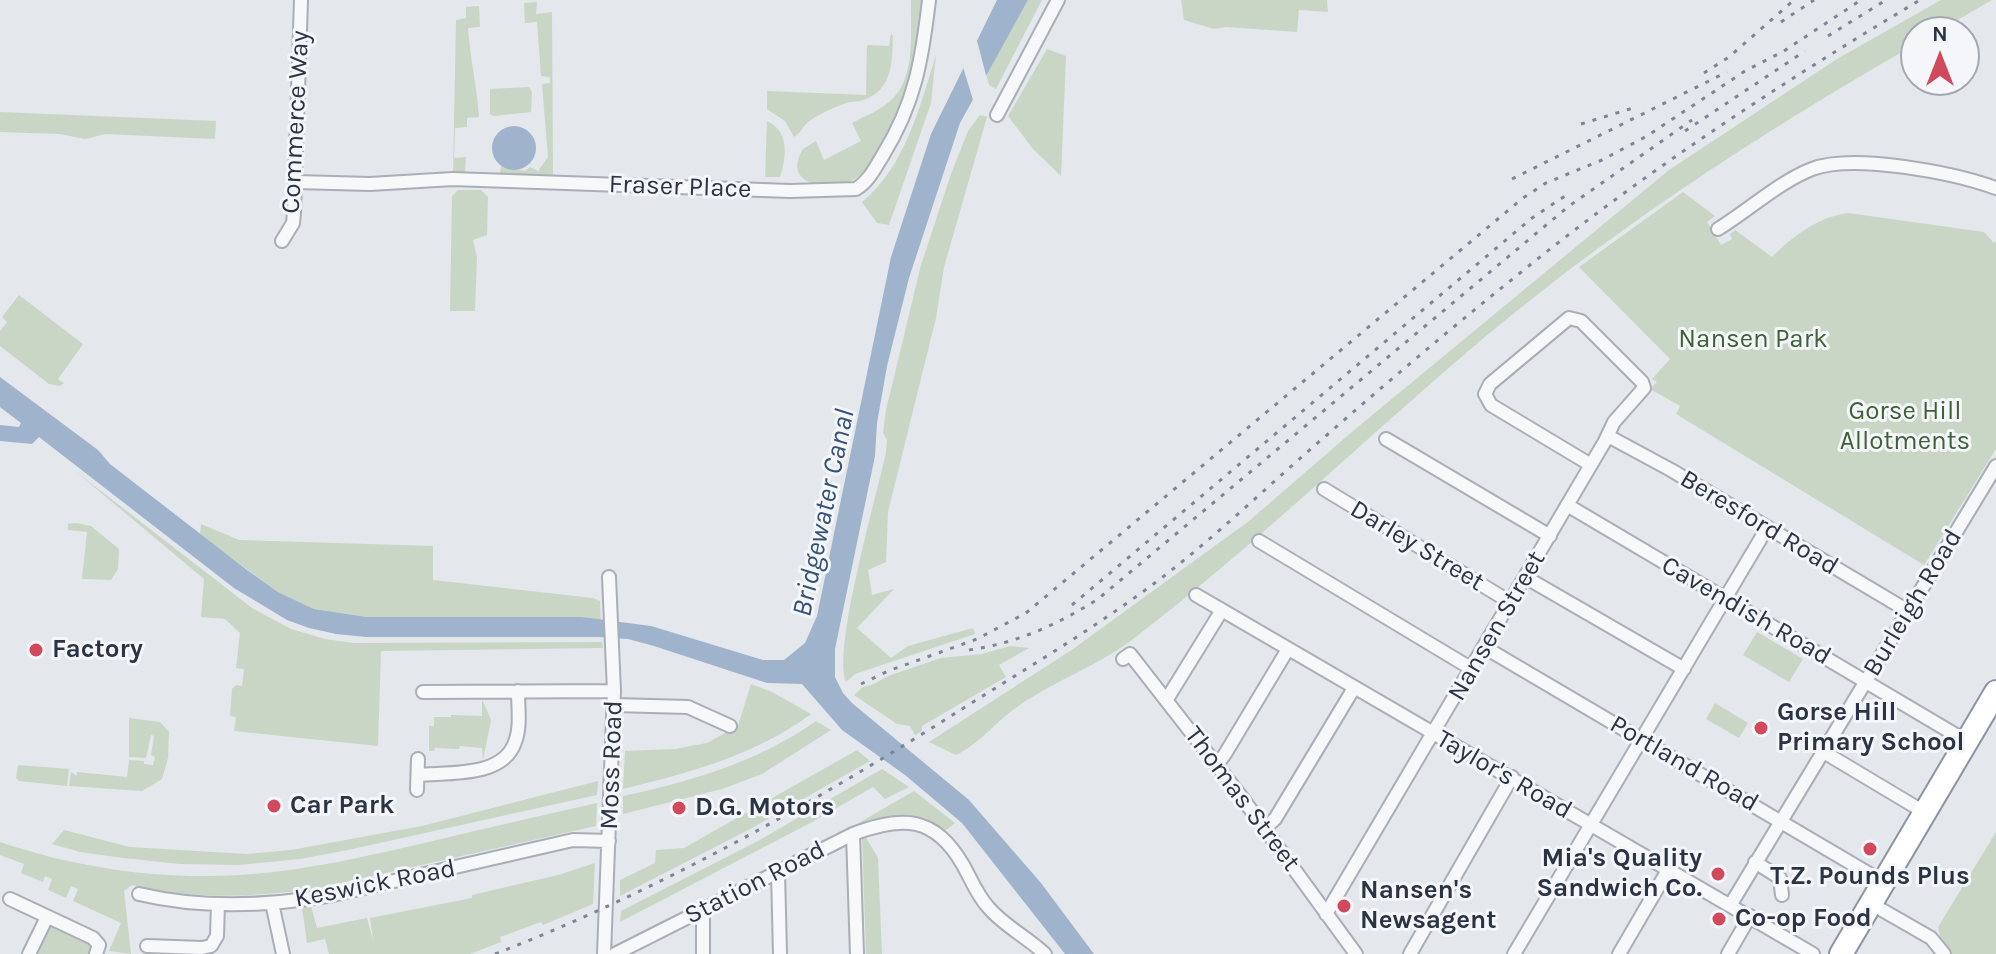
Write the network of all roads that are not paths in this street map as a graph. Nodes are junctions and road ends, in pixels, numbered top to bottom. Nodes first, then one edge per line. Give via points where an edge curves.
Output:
1 (301, 0) edge
2 (929, 0) edge
3 (1058, 0) edge
4 (997, 115) dead end
5 (296, 182) junction
6 (1996, 188) edge
7 (1718, 230) dead end
8 (282, 241) dead end
9 (1608, 436) junction
10 (1386, 439) dead end
11 (1591, 465) junction
12 (1996, 466) edge
13 (1324, 489) dead end
14 (1567, 505) junction
15 (1767, 528) junction
16 (1550, 536) junction
17 (1259, 541) dead end
18 (609, 577) dead end
19 (1525, 577) junction
20 (1196, 595) dead end
21 (1726, 599) junction
22 (1510, 602) junction
23 (1222, 610) junction
24 (1908, 611) junction
25 (1484, 647) junction
26 (1288, 649) junction
27 (1123, 659) dead end
28 (1472, 669) junction
29 (1684, 669) junction
30 (1867, 680) junction
31 (1354, 688) junction
32 (518, 691) junction
33 (614, 691) junction
34 (1996, 692) edge
35 (423, 693) dead end
36 (1167, 699) junction
37 (614, 705) junction
38 (722, 726) dead end
39 (1433, 735) junction
40 (1642, 739) junction
41 (1966, 741) junction
42 (1822, 751) junction
43 (418, 759) dead end
44 (1216, 766) junction
45 (418, 775) junction
46 (1512, 777) junction
47 (417, 790) dead end
48 (1924, 812) junction
49 (1781, 821) junction
50 (1592, 825) junction
51 (1265, 828) junction
52 (853, 834) junction
53 (609, 841) junction
54 (1755, 862) junction
55 (1668, 870) junction
56 (778, 872) junction
57 (1883, 882) junction
58 (139, 894) dead end
59 (1782, 895) dead end
60 (10, 899) dead end
61 (272, 903) junction
62 (1870, 903) junction
63 (218, 904) junction
64 (1731, 904) junction
65 (703, 910) junction
66 (1326, 914) junction
67 (1750, 916) junction
68 (47, 917) junction
69 (147, 946) dead end
70 (187, 951) edge
71 (287, 953) edge
72 (29, 954) edge
73 (96, 954) edge
74 (604, 954) edge
75 (615, 954) edge
76 (703, 954) edge
77 (780, 954) edge
78 (857, 954) edge
79 (1045, 954) edge
80 (1356, 954) edge
81 (1410, 954) edge
82 (1514, 954) edge
83 (1619, 954) edge
84 (1728, 954) edge
85 (1813, 954) edge
86 (1841, 954) edge
87 (1944, 954) edge

1 - 5 street, Commerce Way
2 - 5 street, Fraser Place via 921,63 907,112 872,174 856,189 453,179
3 - 4 street
5 - 8 street, Commerce Way via 293,223
6 - 7 street via 1877,164 1836,163 1801,174
9 - 11 street, Nansen Street
9 - 11 street, Nansen Street via 1643,390 1642,382 1581,321 1566,320 1488,387 1491,405
9 - 15 street, Beresford Road
10 - 16 street
11 - 14 street, Nansen Street
12 - 24 street, Burleigh Road
13 - 22 street, Darley Street
14 - 16 street, Nansen Street
14 - 21 street, Cavendish Road
15 - 21 street
15 - 24 street, Beresford Road
16 - 19 street, Nansen Street
17 - 28 street
18 - 33 street, Moss Road
19 - 22 street, Nansen Street
19 - 29 street
20 - 23 street, Taylor's Road
21 - 29 street
21 - 30 street, Cavendish Road
22 - 25 street, Nansen Street
23 - 26 street, Taylor's Road
23 - 36 street
24 - 30 street, Burleigh Road
25 - 28 street, Nansen Street
25 - 40 street, Portland Road
26 - 31 street, Taylor's Road
26 - 44 street
27 - 36 street, Thomas Street via 1130,654
28 - 39 street, Nansen Street
29 - 40 street
30 - 41 street, Cavendish Road
30 - 42 street, Burleigh Road
31 - 39 street, Taylor's Road
31 - 51 street
32 - 33 street
32 - 35 street
32 - 45 street via 517,734 502,760 481,769
33 - 37 street, Moss Road
34 - 41 highway
36 - 44 street, Thomas Street
37 - 38 street via 688,707
37 - 53 street, Moss Road
39 - 46 street, Taylor's Road
39 - 66 street, Nansen Street
40 - 49 street, Portland Road
40 - 50 street
41 - 48 highway
42 - 48 street
42 - 49 street, Burleigh Road
43 - 45 street
44 - 51 street, Thomas Street
45 - 47 street
46 - 50 street, Taylor's Road
46 - 81 street
48 - 57 highway
49 - 54 street, Burleigh Road
49 - 57 street, Portland Road
50 - 55 street, Taylor's Road
50 - 82 street
51 - 66 street, Thomas Street
52 - 56 street, Station Road
52 - 78 street
52 - 79 street, Station Road via 904,821 931,829 956,855 991,911
53 - 61 street, Keswick Road via 573,840 333,895
53 - 74 street, Moss Road
54 - 59 street via 1780,878
54 - 64 street, Burleigh Road
55 - 64 street, Taylor's Road
55 - 83 street
56 - 65 street, Station Road
56 - 77 street
57 - 62 highway
58 - 63 street, Keswick Road
60 - 68 street
61 - 63 street, Keswick Road
61 - 71 street
62 - 86 highway
62 - 87 street via 1928,936
63 - 70 street via 215,943
64 - 67 street, Taylor's Road
65 - 75 street, Station Road
65 - 76 street
66 - 80 street, Thomas Street
67 - 84 street
67 - 85 street, Taylor's Road
68 - 72 street
68 - 73 street via 96,940
69 - 70 street

